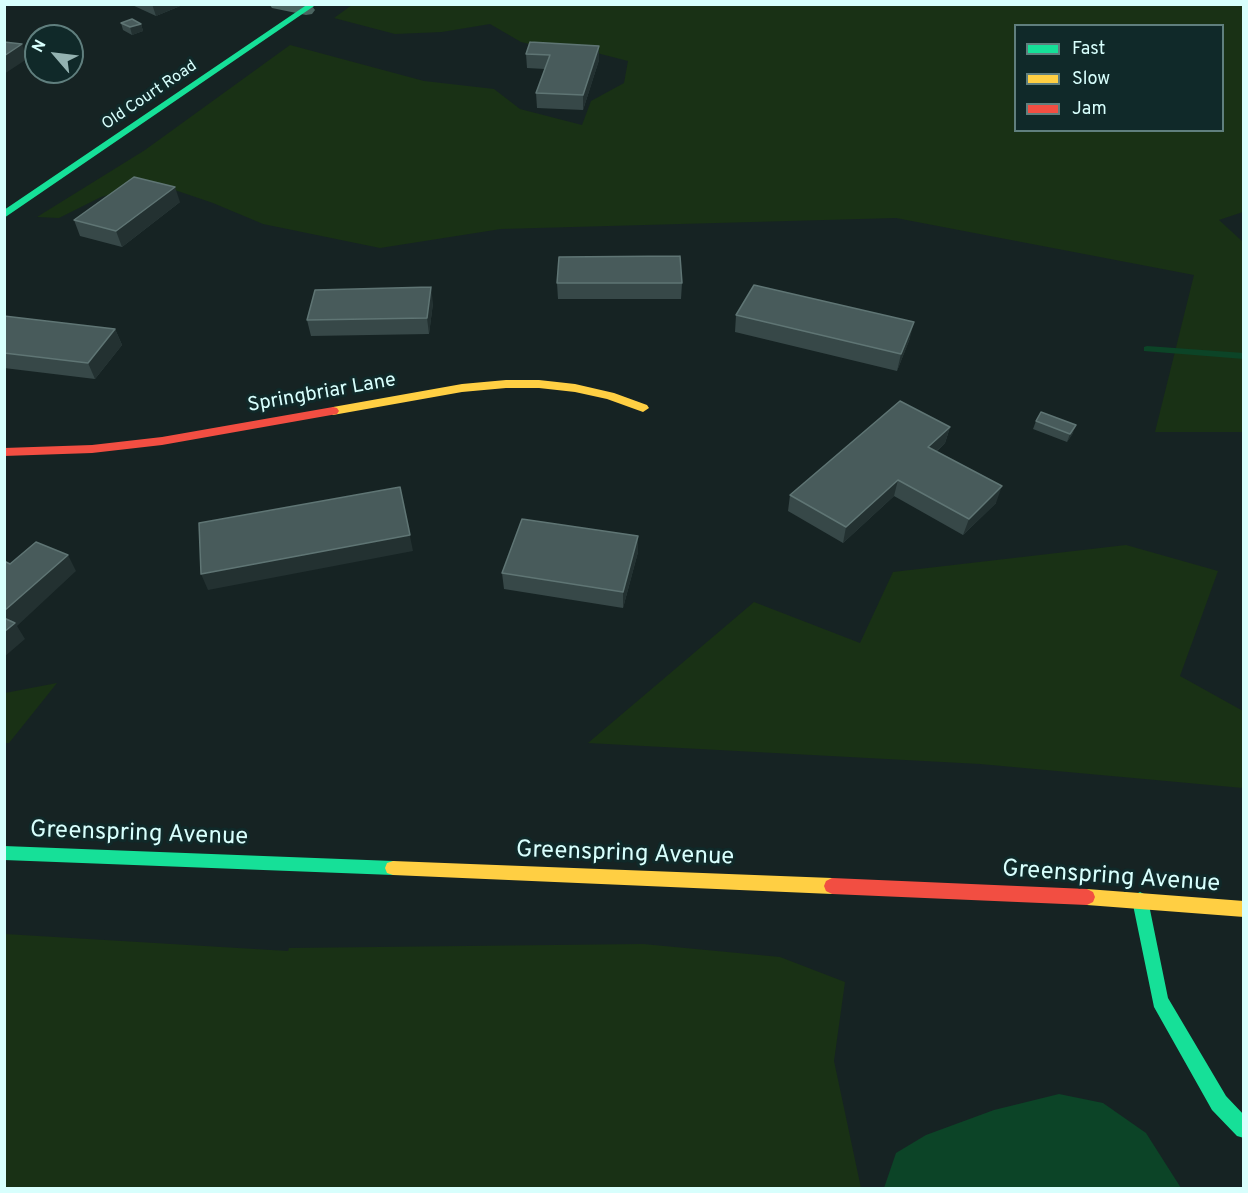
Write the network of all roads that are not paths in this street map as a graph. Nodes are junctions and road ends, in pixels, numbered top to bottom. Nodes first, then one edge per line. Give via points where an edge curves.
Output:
1 (278, 4) edge
2 (310, 7) edge
3 (4, 215) edge
4 (643, 408) dead end
5 (4, 452) edge
6 (4, 853) edge
7 (1140, 900) junction
8 (1244, 909) edge
9 (1244, 1129) edge

1 - 2 street
2 - 3 main road, Old Court Road
4 - 5 main road, Springbriar Lane via 575,388 506,384 462,388 162,441 92,449
6 - 7 main road, Greenspring Avenue
7 - 8 main road, Greenspring Avenue
7 - 9 main road via 1160,1001 1220,1103

